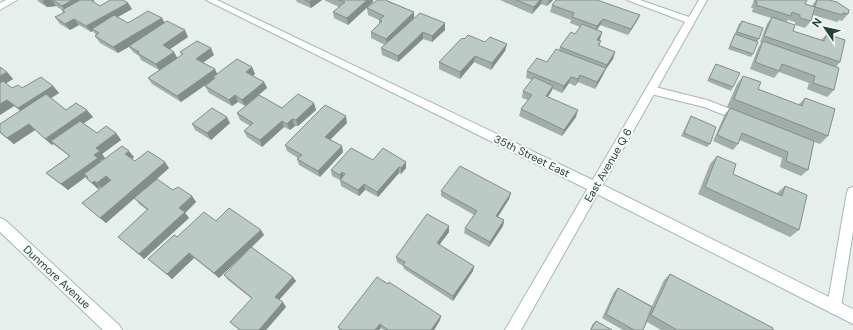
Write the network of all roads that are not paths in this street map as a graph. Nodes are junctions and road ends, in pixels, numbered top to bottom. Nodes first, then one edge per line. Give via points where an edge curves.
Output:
1 (13, 0) edge
2 (210, 0) edge
3 (632, 0) edge
4 (703, 0) edge
5 (0, 7) edge
6 (691, 21) junction
7 (651, 90) junction
8 (752, 122) edge
9 (595, 187) junction
10 (853, 192) edge
11 (0, 224) edge
12 (848, 253) edge
13 (834, 307) junction
14 (853, 317) edge
15 (114, 330) edge
16 (512, 330) edge

1 - 5 street
2 - 9 street, 35th Street East
3 - 6 street
4 - 6 street, East Avenue Q 6
6 - 7 street, East Avenue Q 6
7 - 8 street via 707,104
7 - 9 street, East Avenue Q 6
9 - 13 street, 35th Street East
9 - 16 street, East Avenue Q 6
10 - 12 street
11 - 15 street, Dunmore Avenue
12 - 13 street
13 - 14 street, 35th Street East

